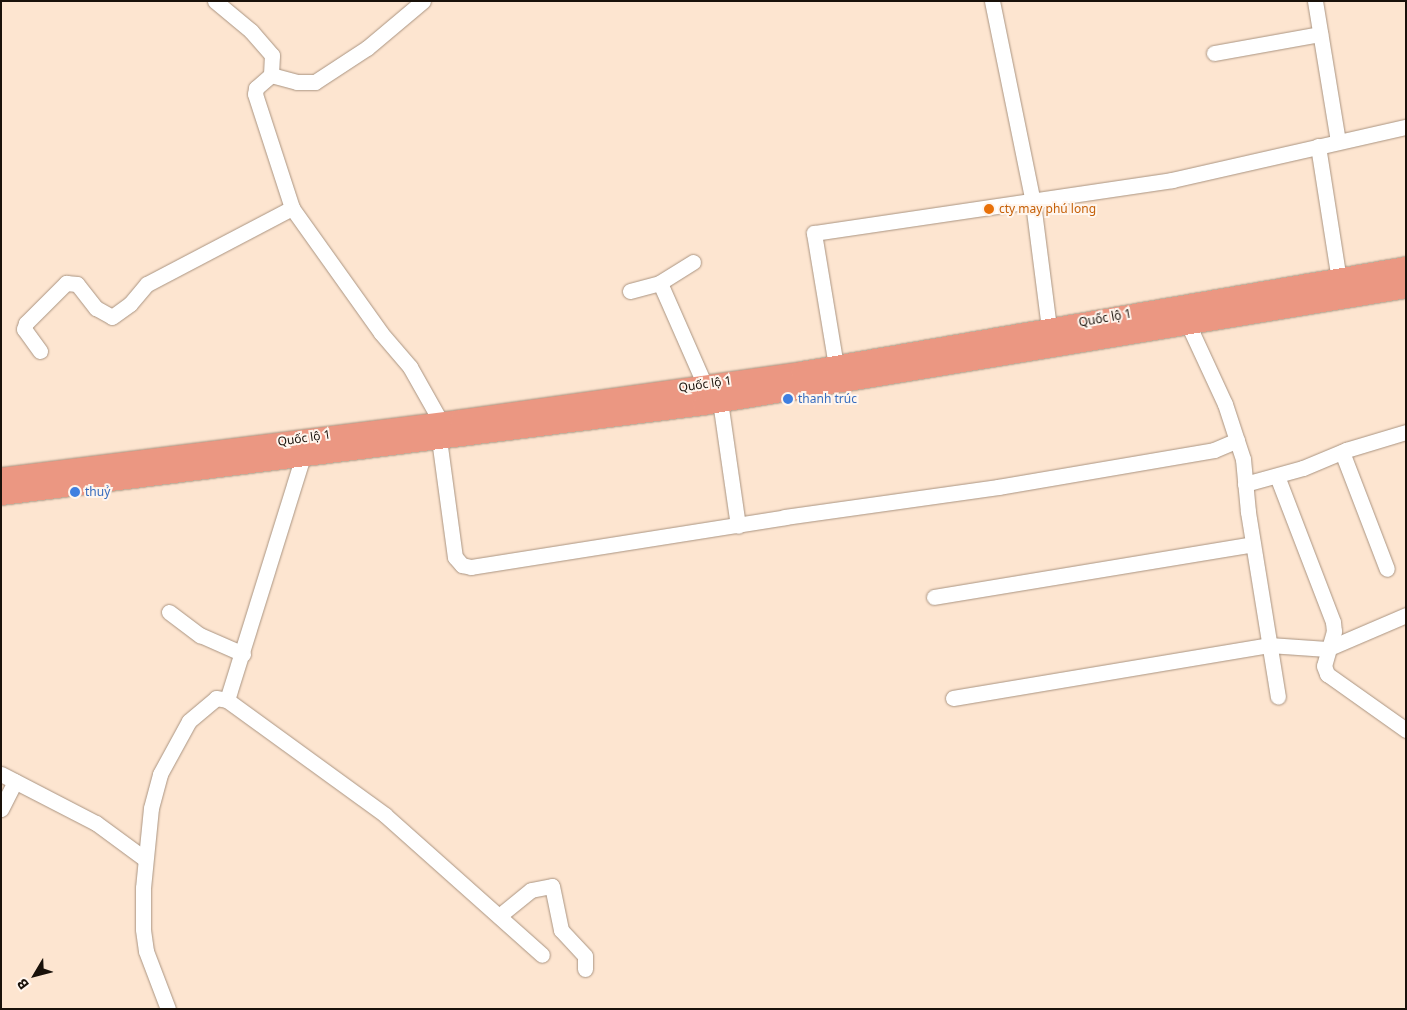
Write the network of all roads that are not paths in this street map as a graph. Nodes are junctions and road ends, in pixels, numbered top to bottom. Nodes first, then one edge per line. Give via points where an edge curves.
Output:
1 (215, 1) edge
2 (423, 1) edge
3 (992, 1) edge
4 (1314, 1) edge
5 (1320, 34) junction
6 (1214, 53) dead end
7 (271, 75) junction
8 (1406, 127) edge
9 (1338, 141) junction
10 (1318, 146) junction
11 (1033, 203) junction
12 (292, 208) junction
13 (693, 262) dead end
14 (1406, 267) edge
15 (1338, 280) junction
16 (660, 283) junction
17 (1406, 287) edge
18 (630, 291) dead end
19 (1188, 324) junction
20 (1049, 328) junction
21 (40, 351) dead end
22 (836, 366) junction
23 (704, 383) junction
24 (720, 401) junction
25 (440, 430) junction
26 (1406, 432) edge
27 (1237, 440) junction
28 (1342, 452) junction
29 (303, 456) junction
30 (1276, 476) junction
31 (1, 478) edge
32 (1246, 484) junction
33 (1, 494) edge
34 (738, 526) junction
35 (1253, 544) junction
36 (1387, 569) dead end
37 (934, 597) dead end
38 (169, 612) dead end
39 (1406, 615) edge
40 (1269, 645) junction
41 (1327, 649) junction
42 (243, 654) junction
43 (1278, 697) dead end
44 (954, 698) dead end
45 (227, 700) junction
46 (1406, 730) edge
47 (8, 778) edge
48 (1, 809) edge
49 (145, 859) junction
50 (499, 916) junction
51 (542, 955) dead end
52 (585, 969) dead end
53 (168, 1009) edge

1 - 7 street via 269,48 273,64
2 - 7 street via 367,48 315,82 297,82
3 - 11 street
4 - 5 street
5 - 6 street
5 - 9 street
7 - 12 street via 256,88 255,94
8 - 9 street
9 - 10 street
10 - 11 street via 1172,180
10 - 15 street
11 - 20 street
11 - 22 street via 814,233
12 - 21 street via 146,284 130,304 112,316 96,308 77,284 66,283 24,329
12 - 25 street via 410,368
13 - 16 street
14 - 15 highway, Quốc lộ 1
15 - 20 highway, Quốc lộ 1
16 - 18 street
16 - 23 street
17 - 19 highway, Quốc lộ 1
19 - 24 highway, Quốc lộ 1
19 - 27 street via 1225,404
20 - 22 highway, Quốc lộ 1
22 - 23 highway, Quốc lộ 1
23 - 25 highway, Quốc lộ 1
24 - 25 highway, Quốc lộ 1
24 - 34 street
25 - 29 highway, Quốc lộ 1
25 - 31 highway, Quốc lộ 1
25 - 34 street via 455,557 462,565 471,567
26 - 28 street
27 - 32 street
27 - 34 street via 1214,450
28 - 30 street
28 - 36 street
29 - 33 highway, Quốc lộ 1
29 - 42 street
30 - 32 street
30 - 41 street via 1333,622 1334,631
32 - 35 street
35 - 37 street
35 - 40 street
38 - 42 street via 200,635
39 - 41 street
40 - 41 street
40 - 43 street
40 - 44 street
41 - 46 street via 1324,666 1332,679
42 - 45 street
45 - 49 street via 216,698 208,703 189,721 170,754 151,808
45 - 50 street via 385,815
47 - 48 street
47 - 49 street via 96,823
49 - 53 street via 143,920 146,952
50 - 51 street
50 - 52 street via 531,890 552,886 561,930 585,956

